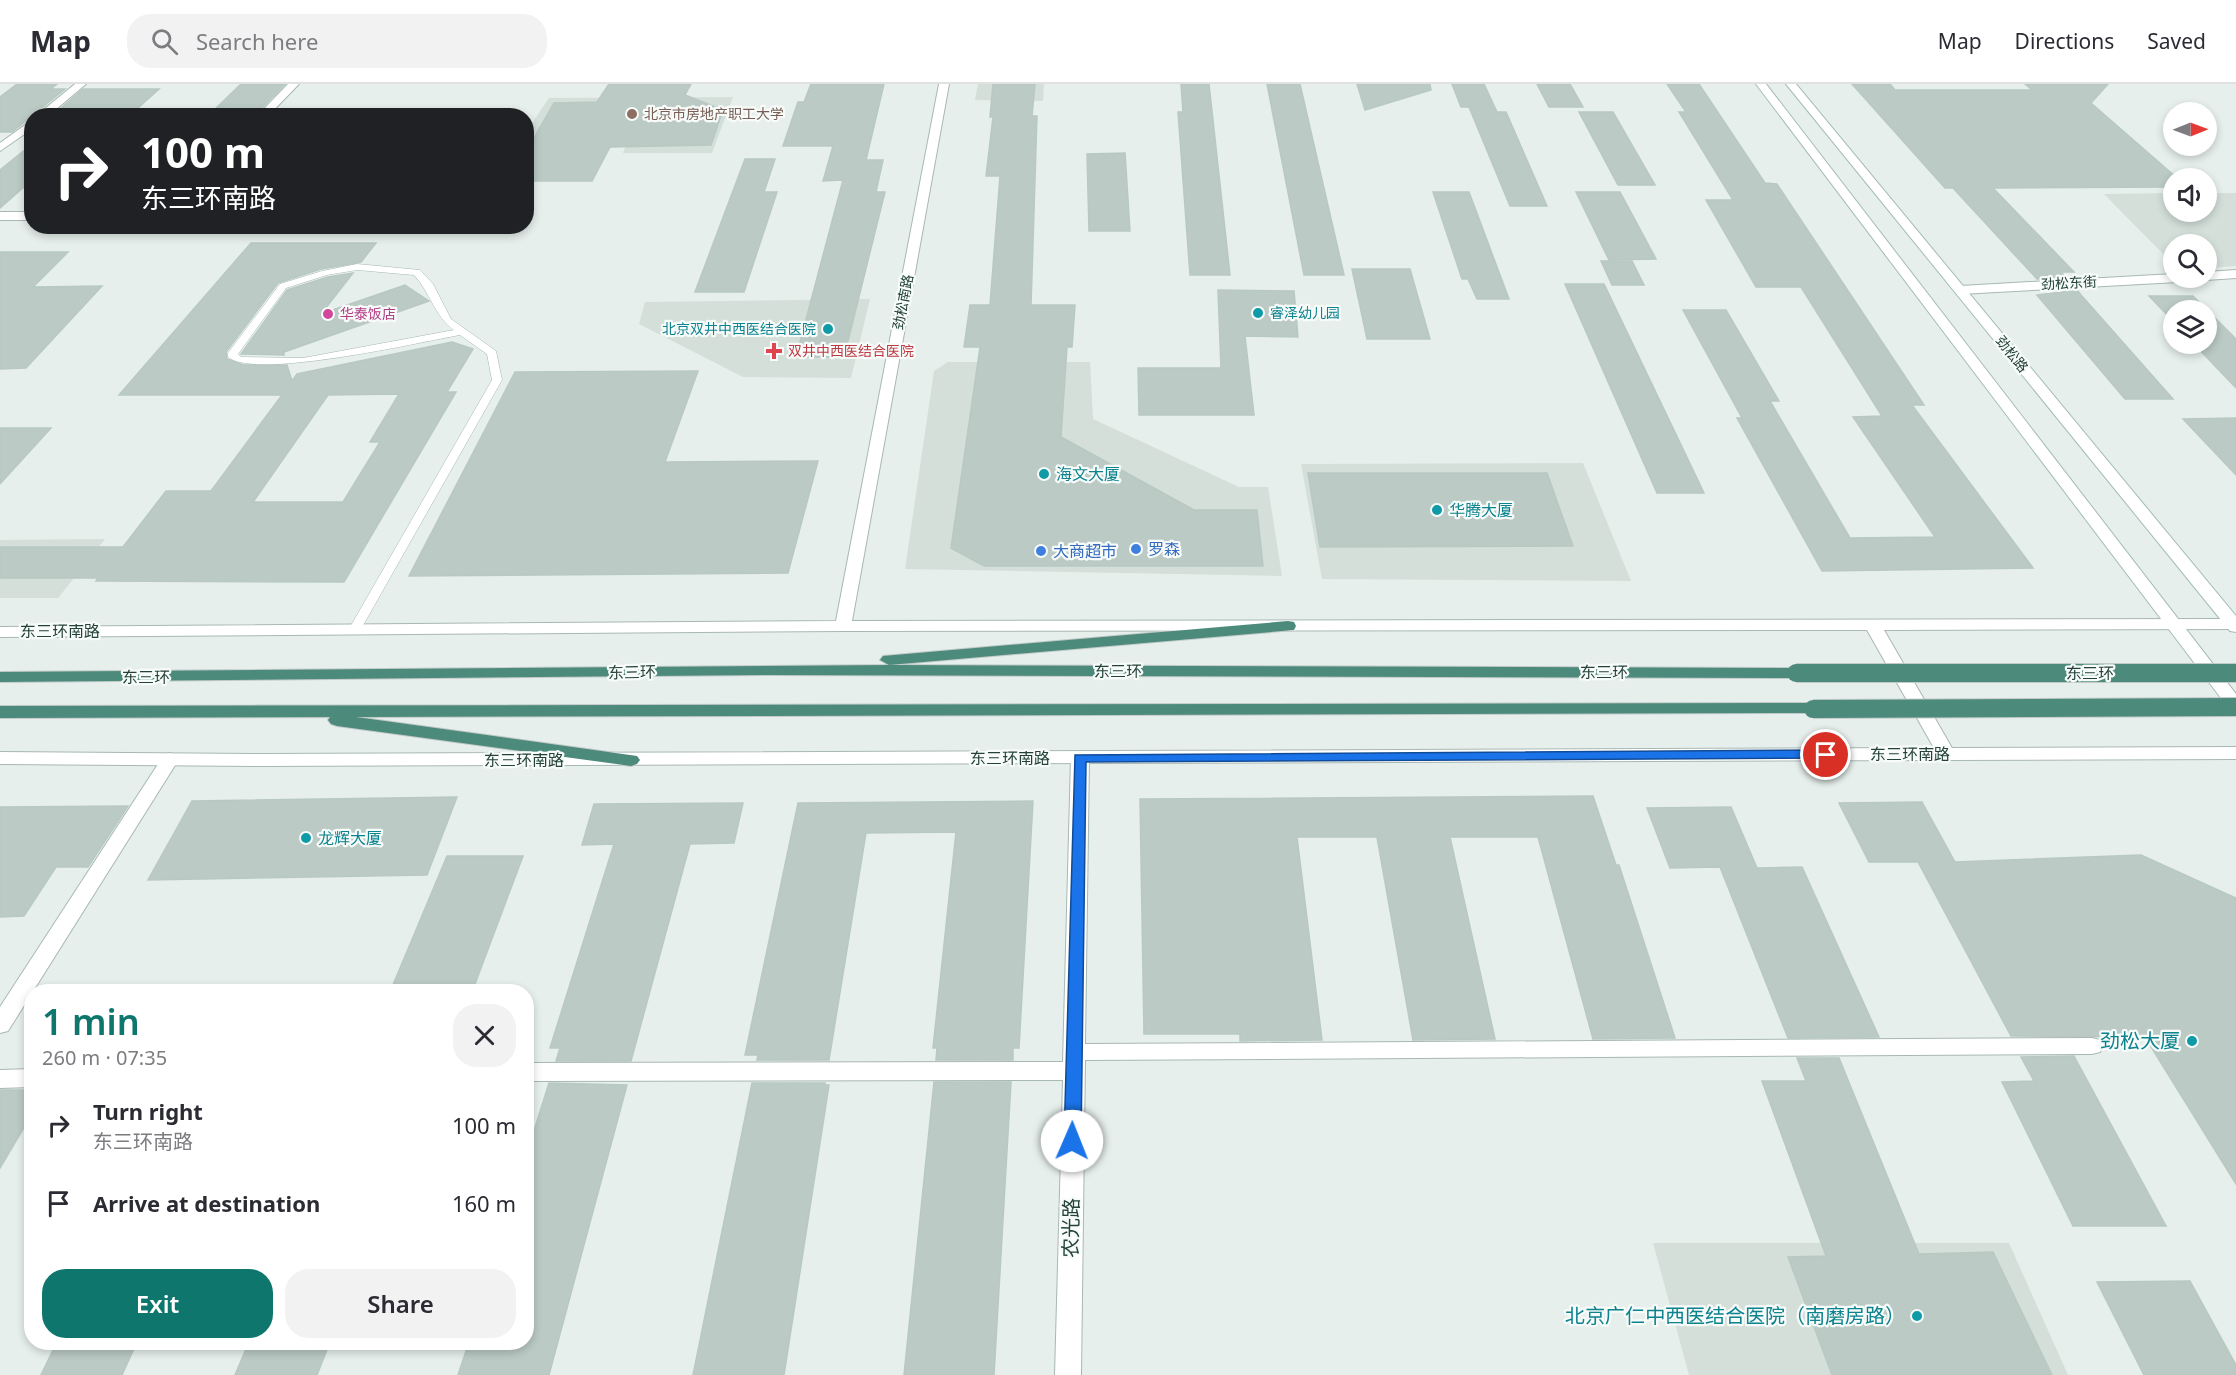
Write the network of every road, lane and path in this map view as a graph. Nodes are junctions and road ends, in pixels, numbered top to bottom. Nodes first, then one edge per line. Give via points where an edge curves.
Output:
1 (81, 84) edge
2 (294, 84) edge
3 (944, 84) edge
4 (1761, 84) edge
5 (1791, 84) edge
6 (51, 108) edge
7 (270, 108) edge
8 (24, 129) edge
9 (0, 148) edge
10 (0, 216) edge
11 (24, 216) edge
12 (2236, 274) edge
13 (2217, 275) edge
14 (2163, 279) edge
15 (1960, 290) junction
16 (460, 332) junction
17 (2173, 624) junction
18 (1873, 625) junction
19 (2235, 625) edge
20 (843, 626) junction
21 (1288, 626) junction
22 (355, 629) junction
23 (0, 632) edge
24 (768, 670) junction
25 (2236, 673) edge
26 (0, 677) edge
27 (2236, 707) edge
28 (267, 710) junction
29 (0, 712) edge
30 (2236, 753) edge
31 (1946, 754) junction
32 (0, 758) edge
33 (1080, 758) junction
34 (170, 759) junction
35 (631, 760) junction
36 (26, 984) edge
37 (24, 987) edge
38 (0, 1025) edge
39 (2092, 1046) dead end
40 (1074, 1061) junction
41 (534, 1072) edge
42 (24, 1078) edge
43 (0, 1080) edge
44 (1068, 1375) edge

1 - 6 street
2 - 7 street
3 - 20 street, 劲松南路
4 - 17 street
5 - 15 street, 劲松路
8 - 9 street
10 - 11 street
12 - 13 street
14 - 15 street, 劲松东街
15 - 19 street, 劲松路
16 - 16 lane via 447,321 428,284 417,272 357,267 283,286 232,355 238,360 303,361
16 - 22 lane via 492,353 497,380
17 - 18 street, 东三环南路
17 - 19 street, 东三环南路
17 - 27 street
18 - 21 street, 东三环南路
18 - 31 street
20 - 21 street, 东三环南路
20 - 22 street, 东三环南路
21 - 24 highway
22 - 23 street, 东三环南路
24 - 25 highway, 东三环, bridge
24 - 26 highway, 东三环
27 - 28 highway, 东三环, bridge
28 - 29 highway, 东三环
28 - 35 highway
30 - 31 street, 东三环南路
31 - 33 street, 东三环南路
32 - 34 street, 东三环南路
33 - 35 street, 东三环南路
33 - 40 street, 农光路
34 - 35 street, 东三环南路
34 - 36 street
37 - 38 street
39 - 40 street
40 - 41 street
40 - 44 street, 农光路
42 - 43 street

